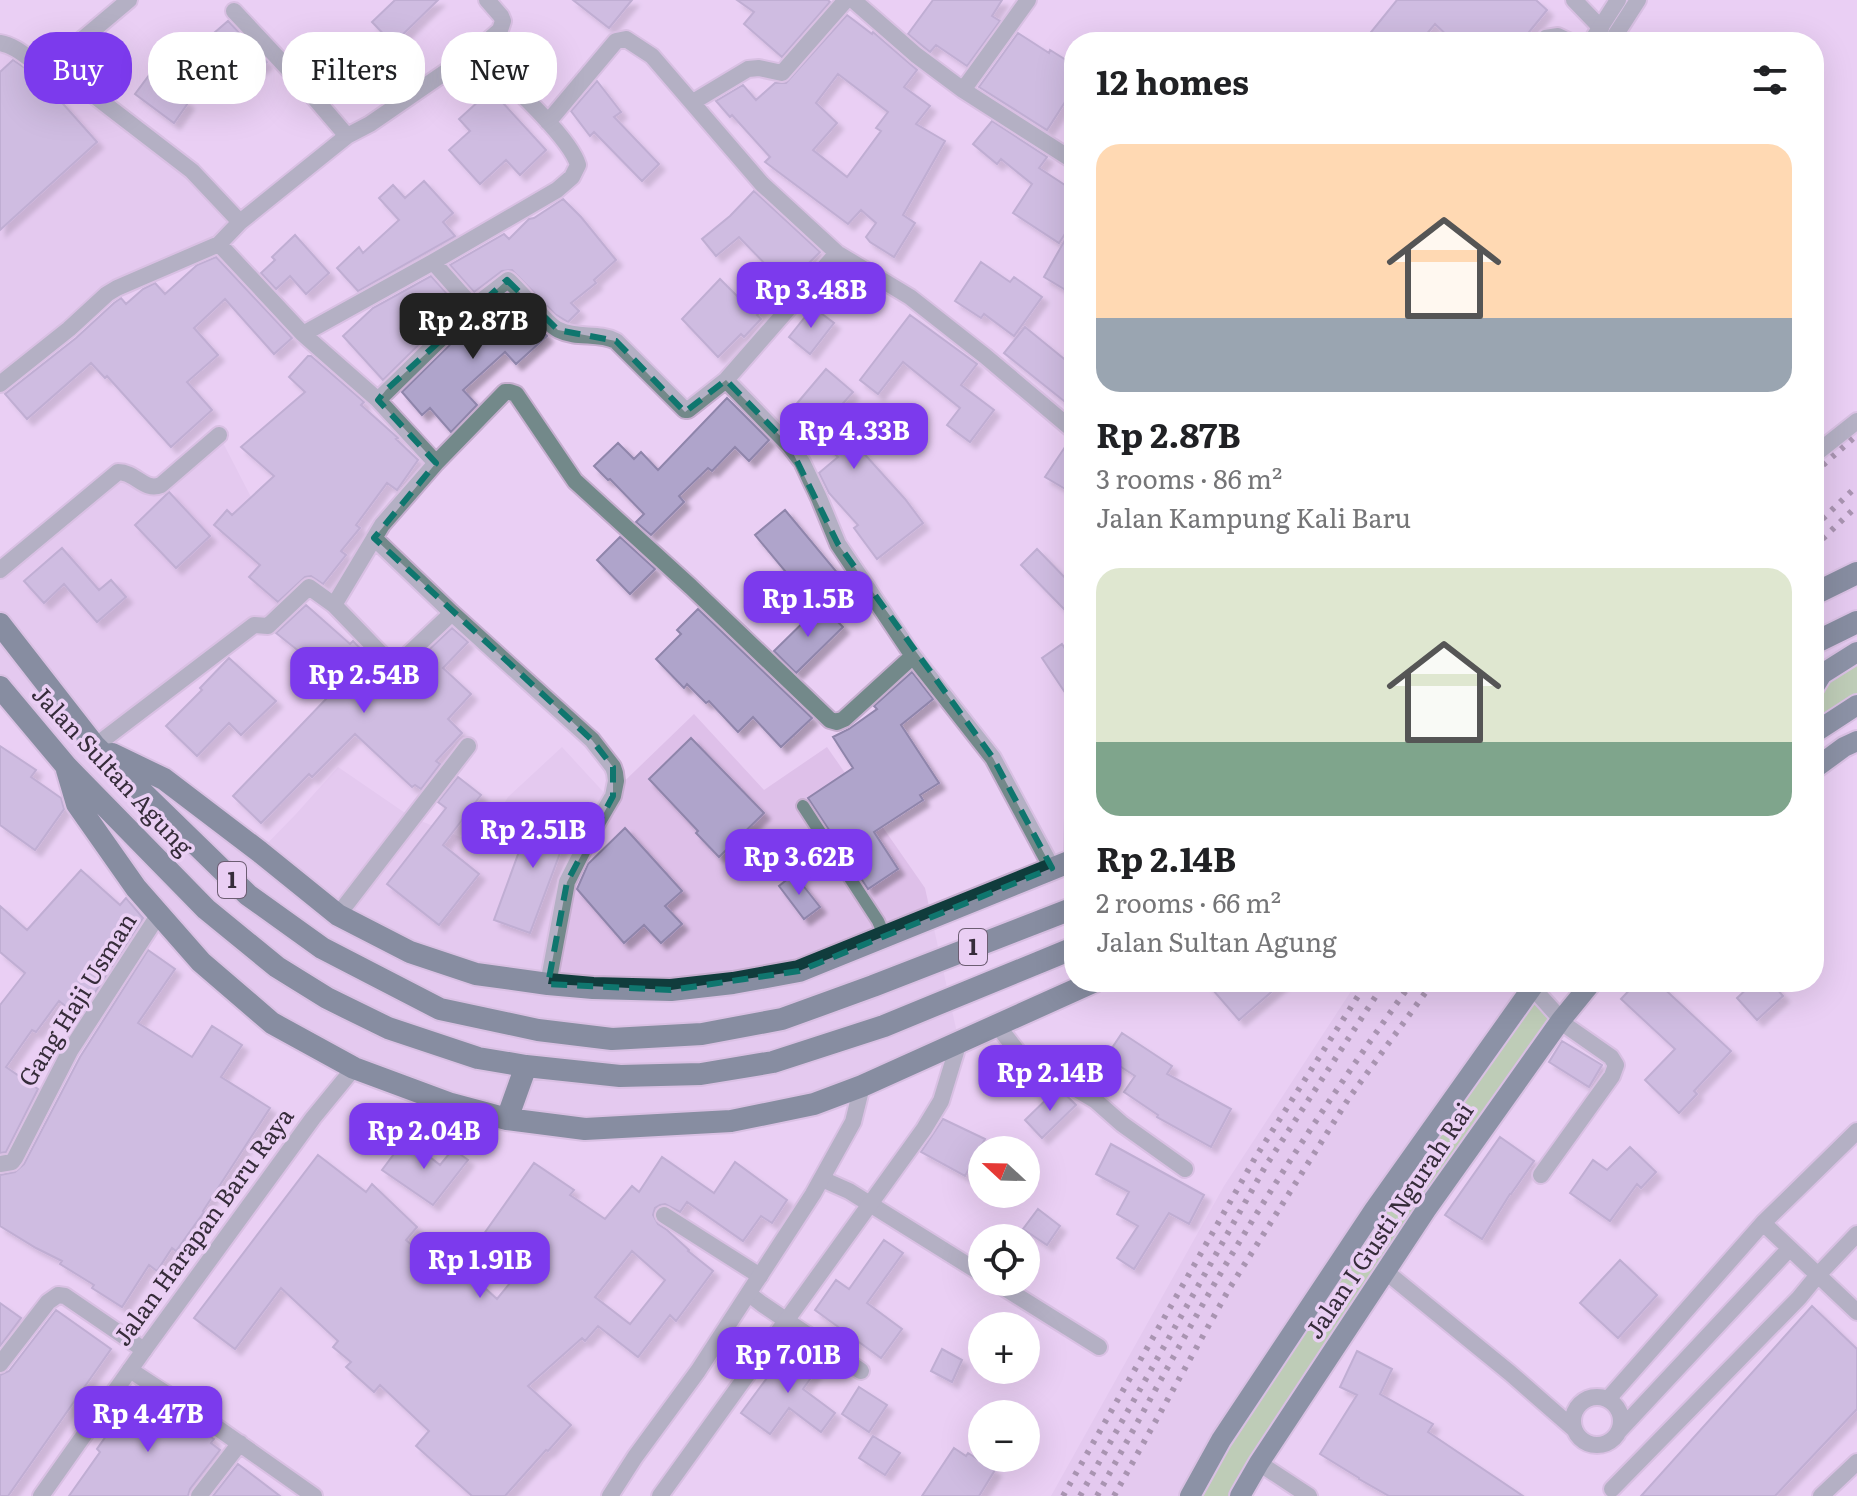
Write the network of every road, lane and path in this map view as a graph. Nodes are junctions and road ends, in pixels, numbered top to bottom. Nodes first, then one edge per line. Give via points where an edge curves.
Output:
1 (129, 0) edge
2 (487, 0) edge
3 (846, 0) edge
4 (853, 0) edge
5 (1028, 0) edge
6 (1574, 0) edge
7 (1618, 0) edge
8 (1638, 0) edge
9 (234, 11) dead end
10 (1601, 28) junction
11 (91, 32) edge
12 (498, 32) edge
13 (1598, 32) edge
14 (1617, 32) edge
15 (0, 43) edge
16 (24, 54) edge
17 (441, 75) edge
18 (963, 90) junction
19 (693, 102) junction
20 (105, 104) edge
21 (530, 104) edge
22 (548, 122) junction
23 (347, 136) junction
24 (1064, 155) edge
25 (240, 222) junction
26 (219, 244) junction
27 (837, 253) junction
28 (433, 262) junction
29 (473, 307) junction
30 (303, 334) junction
31 (726, 380) junction
32 (0, 384) edge
33 (378, 400) junction
34 (1857, 421) edge
35 (1064, 423) edge
36 (219, 435) dead end
37 (1824, 447) edge
38 (436, 463) junction
39 (374, 538) junction
40 (0, 570) edge
41 (1857, 573) edge
42 (1824, 589) edge
43 (334, 605) junction
44 (452, 613) junction
45 (1857, 622) edge
46 (0, 624) edge
47 (1824, 638) edge
48 (1857, 652) edge
49 (913, 656) junction
50 (1824, 673) edge
51 (0, 687) edge
52 (1857, 705) edge
53 (1824, 726) edge
54 (1857, 741) edge
55 (95, 746) junction
56 (468, 746) dead end
57 (1824, 762) edge
58 (67, 767) junction
59 (803, 806) dead end
60 (1064, 860) edge
61 (1064, 864) edge
62 (1064, 912) edge
63 (159, 914) junction
64 (338, 915) junction
65 (885, 937) junction
66 (1064, 952) edge
67 (548, 984) junction
68 (1071, 992) edge
69 (1529, 992) edge
70 (1539, 992) edge
71 (1584, 992) edge
72 (1561, 1020) junction
73 (997, 1025) junction
74 (959, 1042) junction
75 (526, 1066) junction
76 (354, 1068) junction
77 (862, 1086) junction
78 (507, 1119) junction
79 (1857, 1131) edge
80 (0, 1164) edge
81 (1185, 1169) dead end
82 (1541, 1175) dead end
83 (822, 1179) junction
84 (860, 1198) junction
85 (664, 1215) dead end
86 (1763, 1223) junction
87 (1857, 1234) edge
88 (1789, 1249) junction
89 (968, 1265) edge
90 (1385, 1271) junction
91 (760, 1276) junction
92 (1817, 1276) junction
93 (1017, 1296) edge
94 (756, 1299) junction
95 (1857, 1312) edge
96 (782, 1318) junction
97 (1099, 1347) dead end
98 (144, 1350) junction
99 (0, 1364) edge
100 (130, 1370) junction
101 (861, 1371) dead end
102 (1608, 1399) junction
103 (1574, 1429) junction
104 (1619, 1431) junction
105 (240, 1443) junction
106 (1857, 1462) edge
107 (1259, 1463) junction
108 (1612, 1489) dead end
109 (618, 1493) edge
110 (41, 1496) edge
111 (199, 1496) edge
112 (314, 1496) edge
113 (660, 1496) edge
114 (1190, 1496) edge
115 (1240, 1496) edge
116 (1309, 1496) edge
117 (1821, 1496) edge

1 - 11 street
2 - 12 street via 503,21
3 - 19 street via 784,71 748,69
4 - 18 street
5 - 18 street
6 - 10 street
7 - 10 street
8 - 14 street
9 - 23 street
10 - 13 street
15 - 16 street
17 - 23 street
18 - 24 street
19 - 22 street via 652,56 623,39
19 - 27 street via 762,184
20 - 25 street via 192,171
21 - 22 street
22 - 28 street via 576,157 572,177
23 - 25 street
25 - 26 street
26 - 30 street
26 - 32 street via 107,294
27 - 31 street
27 - 35 street via 910,297
28 - 29 street
28 - 30 street
29 - 31 street via 509,280 556,329 616,341 685,410
29 - 33 street
30 - 33 street
31 - 49 street via 802,462 838,544
33 - 38 street
34 - 37 street
36 - 40 street via 154,488 118,472
38 - 39 street
38 - 49 street via 505,392 516,394 575,481 830,720 844,719
39 - 43 street
39 - 44 street
41 - 42 highway
43 - 44 street via 395,665
43 - 55 street via 309,587 268,626 254,625
44 - 67 street via 592,740 615,773 613,796 567,882
45 - 47 highway
46 - 55 highway, Jalan Sultan Agung / 1
48 - 50 main road
49 - 60 street
51 - 58 highway, Jalan Sultan Agung / 1
52 - 53 main road
54 - 57 main road
55 - 62 highway, Jalan Sultan Agung / 1 via 248,895 322,948 440,1009 538,1030 612,1039 702,1034 782,1019
55 - 64 highway via 164,779
56 - 64 street
58 - 63 highway via 77,804
58 - 75 highway, Jalan Sultan Agung / 1 via 206,909 277,967 388,1028 478,1058
59 - 65 lane
61 - 65 highway
63 - 76 highway via 201,962 272,1023
63 - 80 street, Gang Haji Usman via 70,1051 13,1161
64 - 67 highway via 423,957 476,974
65 - 67 highway via 799,971 733,983 671,990
66 - 75 highway, Jalan Sultan Agung / 1 via 884,1026 773,1062 701,1074 620,1076
68 - 73 highway
69 - 114 main road, Jalan I Gusti Ngurah Rai via 1374,1210 1221,1440
70 - 72 street
71 - 72 main road, Jalan I Gusti Ngurah Rai
72 - 82 street via 1616,1065
72 - 90 main road, Jalan I Gusti Ngurah Rai
73 - 74 highway
73 - 81 street via 1021,1056 1096,1101
74 - 77 highway
74 - 84 street via 941,1101 924,1129
75 - 78 highway
76 - 78 highway
76 - 98 street, Jalan Harapan Baru Raya
77 - 78 highway via 814,1104 731,1121 585,1129
77 - 83 street via 853,1122
79 - 86 street
83 - 84 street
83 - 91 street
84 - 89 street
84 - 96 street
85 - 91 street
86 - 88 street
86 - 102 street
87 - 92 street
88 - 92 street
88 - 104 street
90 - 103 street
90 - 107 main road, Jalan I Gusti Ngurah Rai
91 - 94 street
92 - 95 street
92 - 108 street
93 - 97 street
94 - 96 street
94 - 109 street
96 - 101 street
96 - 113 street
98 - 99 street via 58,1295
98 - 100 street, Jalan Harapan Baru Raya
100 - 105 street
100 - 110 street, Jalan Harapan Baru Raya
102 - 103 street via 1581,1402 1572,1420
102 - 104 street via 1620,1413
103 - 104 street via 1579,1438 1596,1445
105 - 111 street
105 - 112 street
106 - 117 street
107 - 115 main road, Jalan I Gusti Ngurah Rai
107 - 116 street

